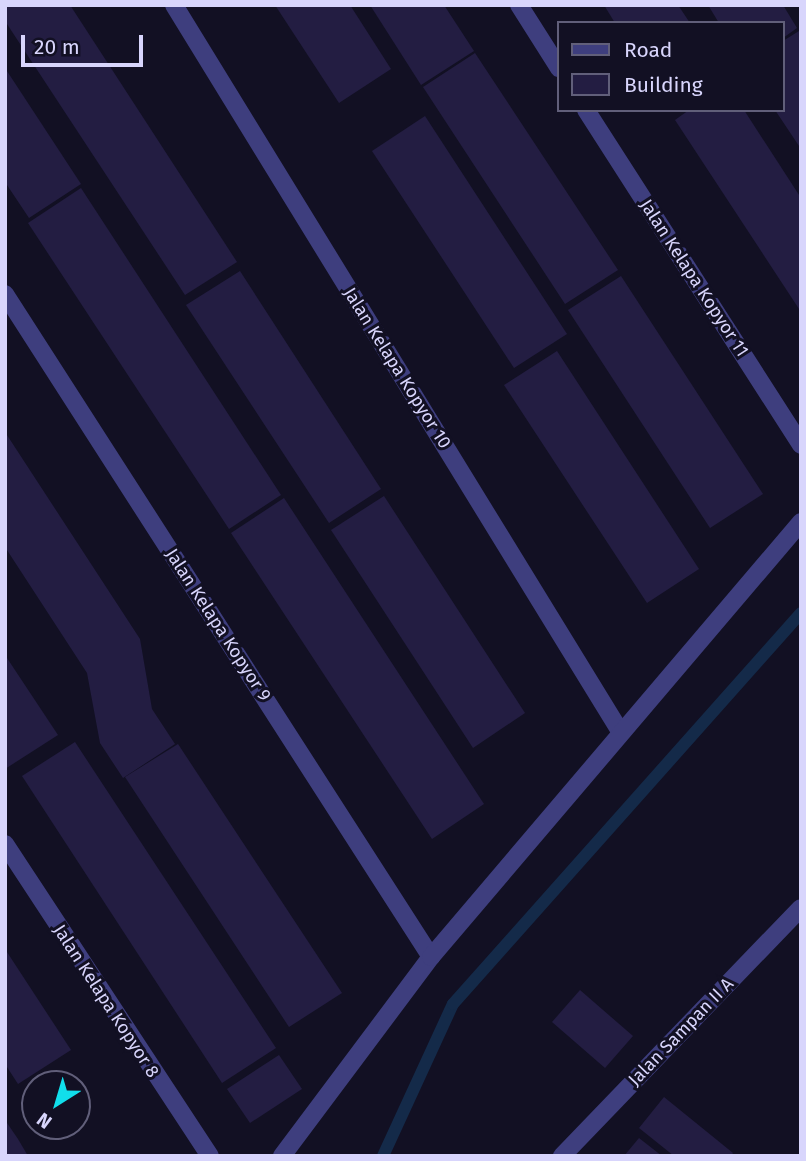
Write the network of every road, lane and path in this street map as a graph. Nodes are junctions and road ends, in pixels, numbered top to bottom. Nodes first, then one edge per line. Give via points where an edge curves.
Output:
1 (174, 5) edge
2 (519, 5) edge
3 (558, 66) edge
4 (587, 112) edge
5 (5, 294) edge
6 (801, 445) edge
7 (801, 522) edge
8 (620, 731) junction
9 (5, 844) edge
10 (801, 908) edge
11 (431, 957) junction
12 (210, 1156) edge
13 (282, 1156) edge
14 (562, 1156) edge

1 - 8 street, Jalan Kelapa Kopyor 10
2 - 3 street
4 - 6 street, Jalan Kelapa Kopyor 11
5 - 11 street, Jalan Kelapa Kopyor 9
7 - 8 street
8 - 11 street
9 - 12 street, Jalan Kelapa Kopyor 8
10 - 14 street, Jalan Sampan II A
11 - 13 street

